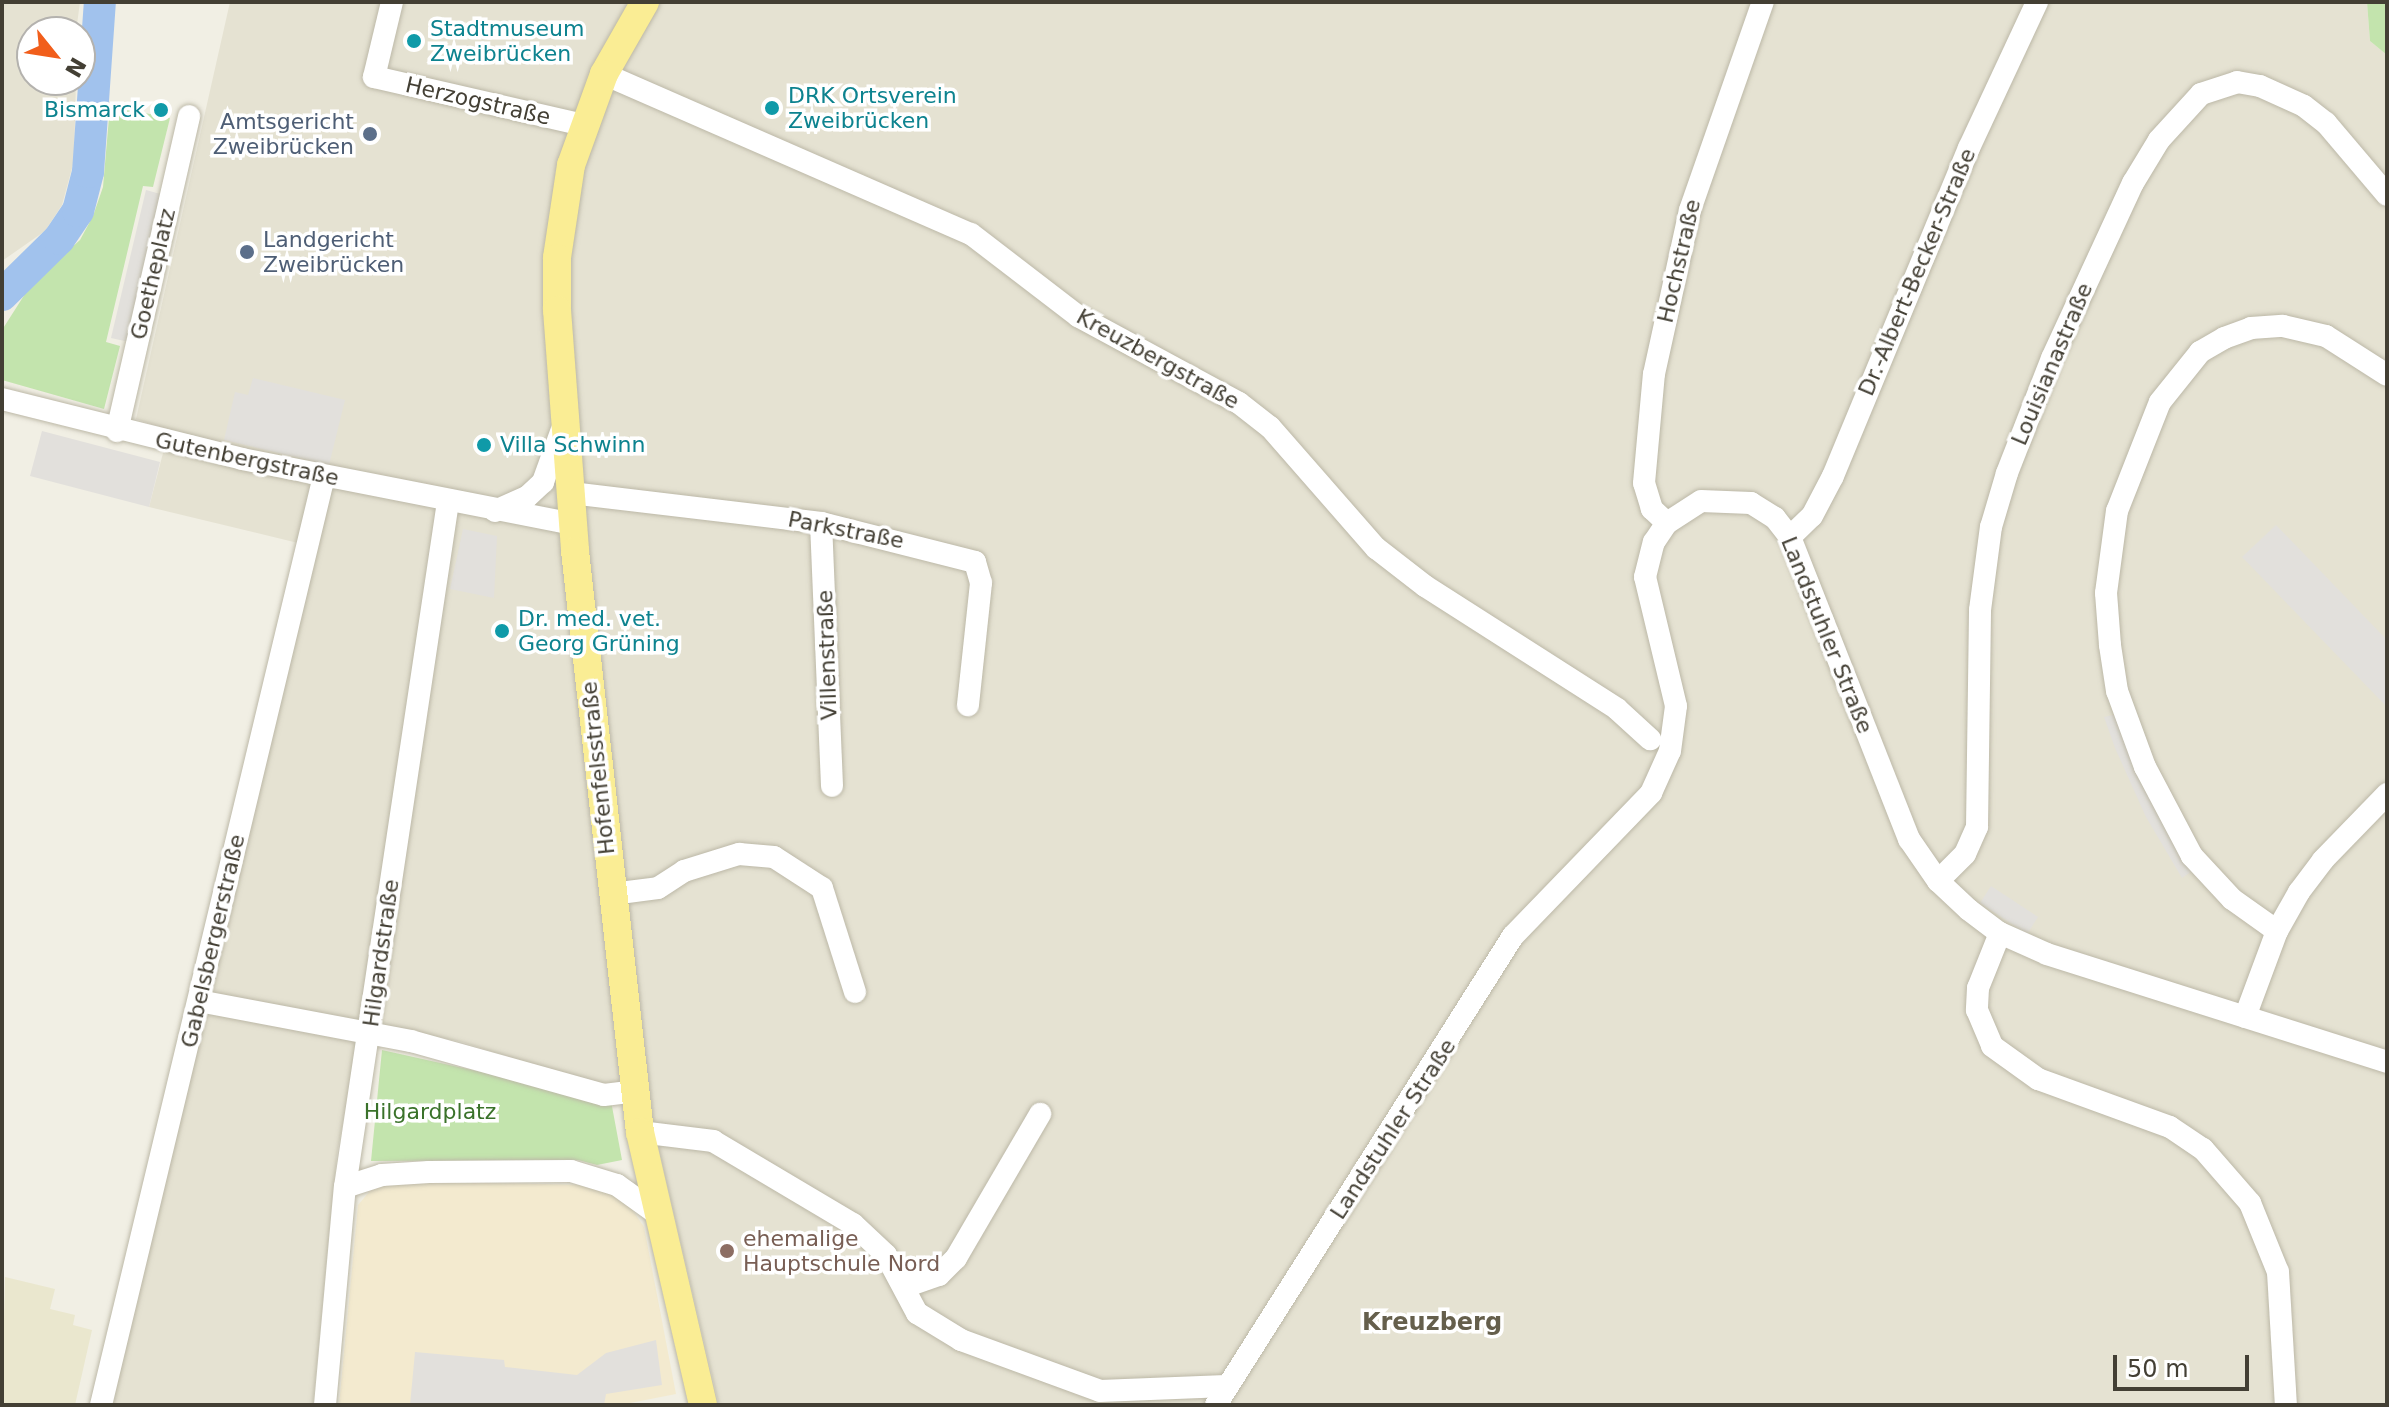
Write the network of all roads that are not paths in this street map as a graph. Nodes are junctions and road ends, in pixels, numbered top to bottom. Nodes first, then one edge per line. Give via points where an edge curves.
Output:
1 (392, 2) edge
2 (645, 2) edge
3 (1763, 2) edge
4 (2037, 2) edge
5 (604, 74) junction
6 (189, 116) dead end
7 (583, 125) junction
8 (2387, 195) edge
9 (2387, 375) edge
10 (2, 399) edge
11 (563, 424) junction
12 (117, 431) junction
13 (324, 476) junction
14 (571, 493) junction
15 (448, 502) junction
16 (495, 511) junction
17 (821, 523) junction
18 (1667, 523) junction
19 (573, 524) junction
20 (1790, 537) junction
21 (968, 705) dead end
22 (1650, 739) dead end
23 (832, 786) dead end
24 (2387, 794) edge
25 (1938, 881) junction
26 (612, 894) junction
27 (2277, 931) junction
28 (2000, 933) junction
29 (855, 992) dead end
30 (199, 1001) junction
31 (2245, 1017) junction
32 (369, 1032) junction
33 (2387, 1062) edge
34 (635, 1091) junction
35 (1040, 1114) dead end
36 (640, 1132) junction
37 (345, 1187) junction
38 (656, 1213) junction
39 (904, 1287) junction
40 (1221, 1396) edge
41 (101, 1405) edge
42 (325, 1405) edge
43 (703, 1405) edge
44 (2286, 1405) edge

1 - 7 street, Herzogstraße via 374,77
2 - 5 main road, Hofenfelsstraße
3 - 18 street, Hochstraße via 1694,196 1654,374 1644,483 1652,509
4 - 20 street, Dr.-Albert-Becker-Straße via 1969,148 1833,476 1812,516
5 - 7 main road, Hofenfelsstraße
5 - 22 street, Kreuzbergstraße via 971,234 1078,316 1239,403 1270,427 1388,558 1597,695
6 - 12 street, Goetheplatz
7 - 11 main road, Hofenfelsstraße via 571,165 557,258
8 - 25 street, Louisianastraße via 2326,123 2304,106 2260,86 2237,82 2201,94 2159,140 2133,183 2052,358 2007,473 1991,527 1980,610 1977,827 1965,854
9 - 27 street via 2326,336 2283,326 2251,328 2200,352 2177,376 2145,429 2108,554 2114,673 2145,767 2169,817 2206,873
10 - 12 street, Gutenbergstraße
11 - 14 main road, Hofenfelsstraße
11 - 16 street via 543,482 527,497
12 - 13 street, Gutenbergstraße
13 - 15 street, Gutenbergstraße
13 - 30 street, Gabelsbergerstraße
14 - 17 street, Parkstraße
14 - 19 main road, Hofenfelsstraße
15 - 16 street, Gutenbergstraße
15 - 32 street, Hilgardstraße
16 - 19 street, Gutenbergstraße
17 - 21 street, Parkstraße via 975,562 981,583
17 - 23 street, Villenstraße
18 - 20 street, Landstuhler Straße via 1701,501 1732,499 1766,511
18 - 40 street, Landstuhler Straße via 1654,542 1645,577 1676,706 1673,740 1657,781 1634,815 1513,936 1409,1108
19 - 26 main road, Hofenfelsstraße
20 - 25 street, Landstuhler Straße via 1896,811
24 - 27 street via 2323,860
25 - 28 street, Landstuhler Straße
26 - 29 street via 658,888 684,871 739,854 774,857 822,888
26 - 34 main road, Hofenfelsstraße
27 - 31 street
28 - 31 street, Landstuhler Straße via 2047,954
28 - 44 street via 1985,964 1977,1010 1992,1046 2038,1079 2170,1127 2203,1149 2250,1203 2278,1272
30 - 32 street
30 - 41 street, Gabelsbergerstraße
31 - 33 street, Landstuhler Straße
32 - 34 street via 604,1095
32 - 37 street, Hilgardstraße
34 - 36 main road, Hofenfelsstraße
35 - 39 street via 963,1250 939,1275
36 - 38 main road, Hofenfelsstraße
36 - 39 street via 688,1134 738,1153 871,1238
37 - 38 street via 382,1175 571,1171 617,1185
37 - 42 street, Hilgardstraße
38 - 43 main road, Hofenfelsstraße
39 - 40 street via 917,1313 941,1330 1075,1385 1124,1393 1199,1384

